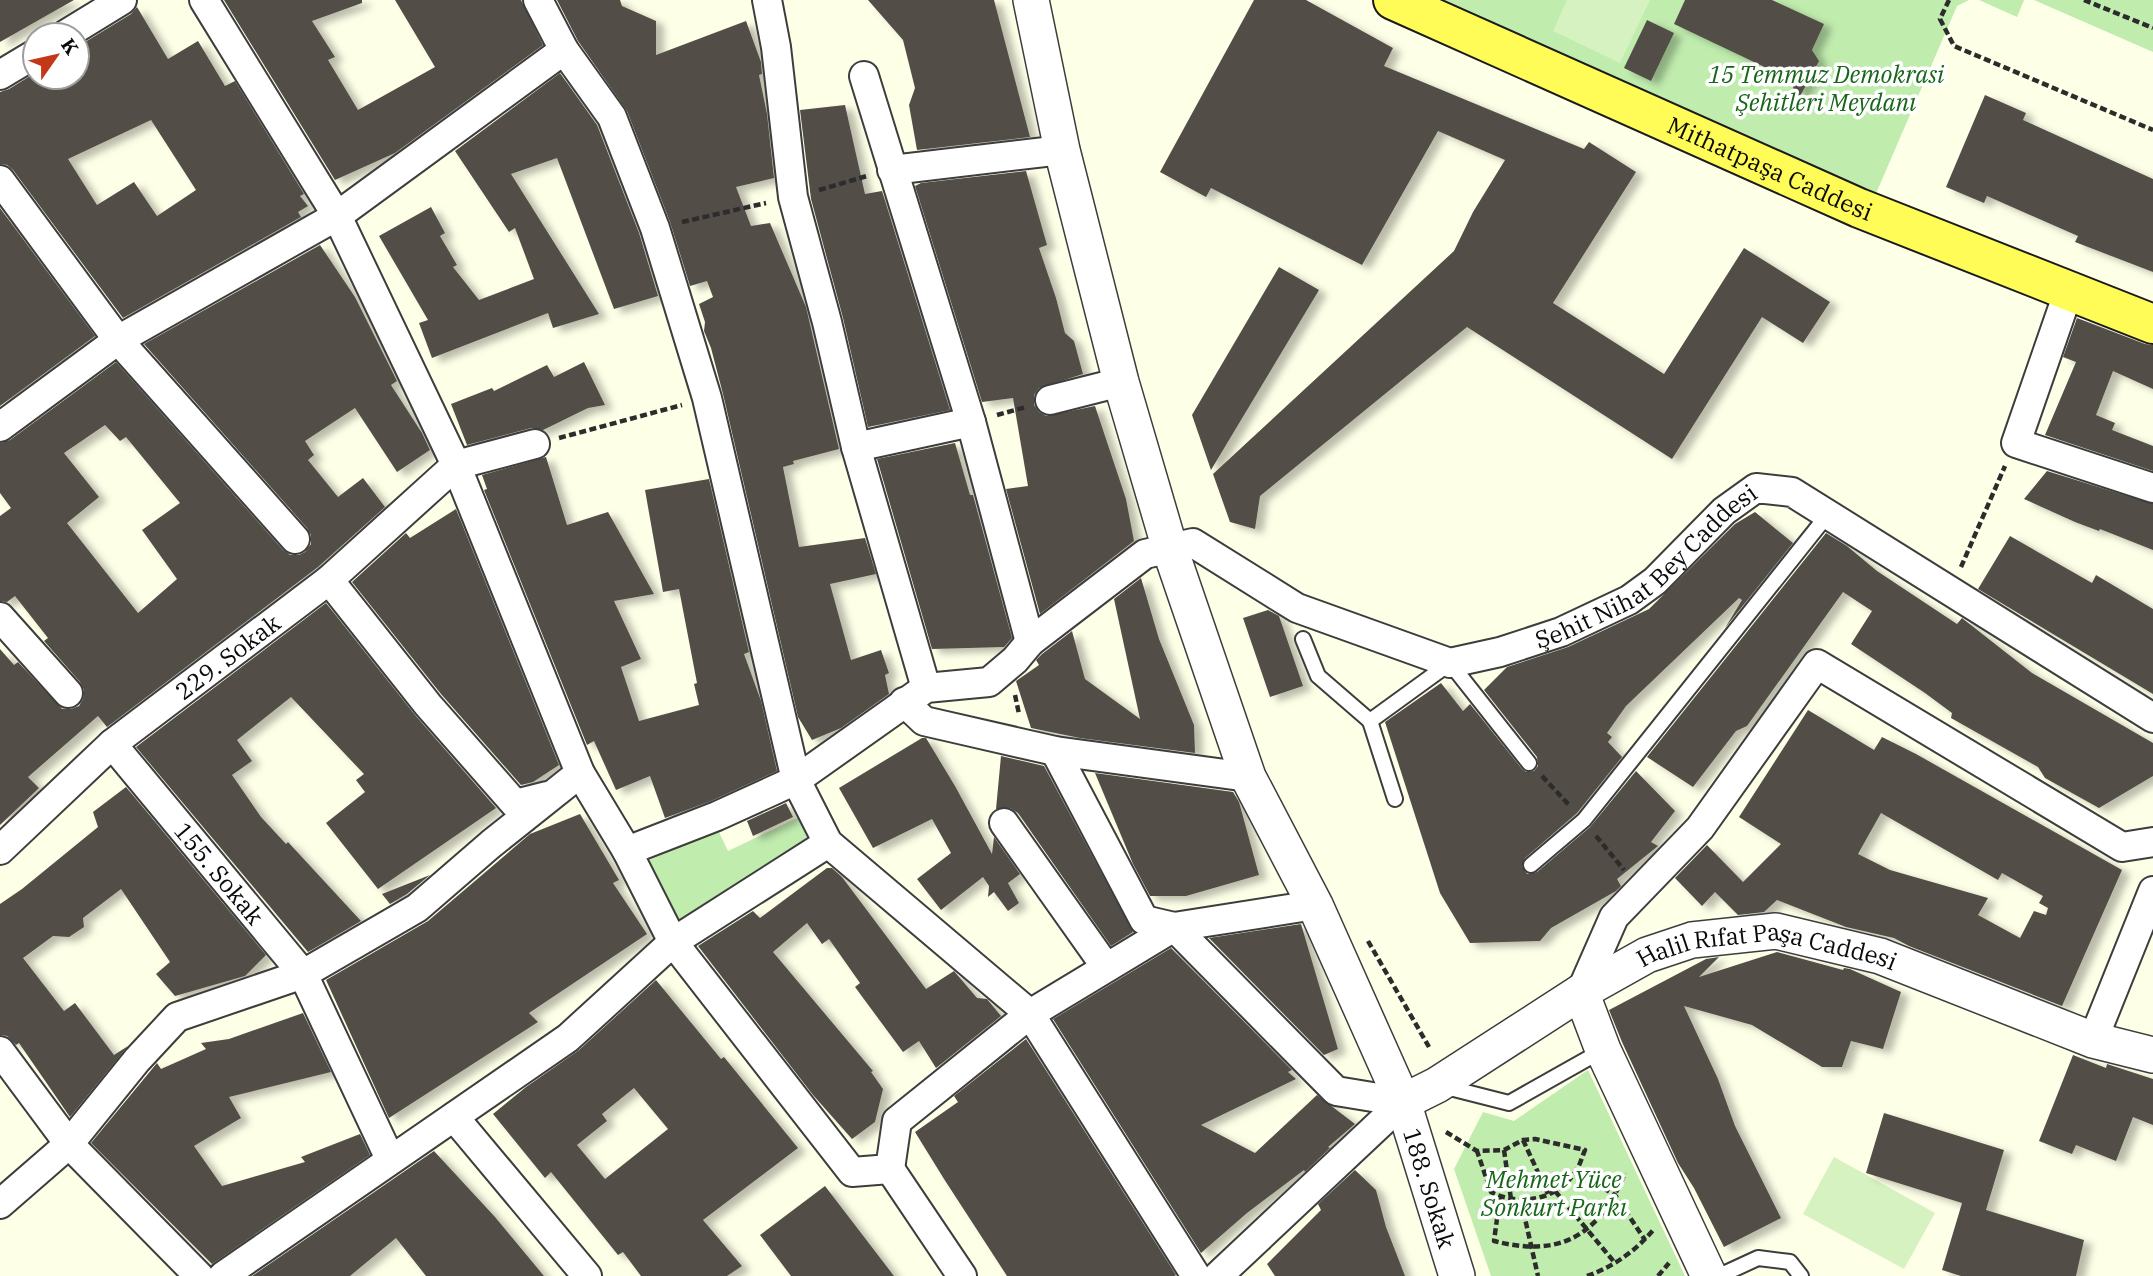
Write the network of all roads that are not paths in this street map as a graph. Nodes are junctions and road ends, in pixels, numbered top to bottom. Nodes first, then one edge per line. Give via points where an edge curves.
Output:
1 (122, 0) edge
2 (204, 0) edge
3 (538, 0) edge
4 (767, 0) edge
5 (1031, 0) edge
6 (1046, 0) edge
7 (1393, 0) edge
8 (88, 21) edge
9 (564, 50) junction
10 (21, 62) edge
11 (0, 75) edge
12 (864, 76) dead end
13 (1062, 150) junction
14 (892, 170) junction
15 (0, 180) edge
16 (337, 216) junction
17 (2069, 290) junction
18 (2153, 324) edge
19 (118, 340) junction
20 (1121, 382) junction
21 (1051, 400) road end
22 (971, 422) junction
23 (0, 427) edge
24 (535, 444) road end
25 (856, 447) junction
26 (456, 465) junction
27 (2153, 488) edge
28 (1829, 513) junction
29 (295, 539) dead end
30 (1181, 546) junction
31 (329, 580) junction
32 (0, 617) edge
33 (1303, 639) dead end
34 (1030, 642) junction
35 (1450, 663) junction
36 (68, 694) dead end
37 (915, 695) junction
38 (2153, 718) edge
39 (1370, 721) junction
40 (112, 744) junction
41 (1055, 751) junction
42 (1529, 763) dead end
43 (580, 773) junction
44 (1248, 777) junction
45 (796, 780) junction
46 (554, 795) junction
47 (1395, 799) dead end
48 (1004, 823) dead end
49 (828, 842) junction
50 (2153, 842) edge
51 (0, 850) edge
52 (627, 851) junction
53 (1531, 864) dead end
54 (2153, 891) edge
55 (1315, 905) junction
56 (1174, 927) junction
57 (673, 942) junction
58 (1106, 967) junction
59 (303, 974) junction
60 (1581, 992) junction
61 (1030, 1014) junction
62 (2093, 1040) junction
63 (1603, 1050) junction
64 (0, 1051) edge
65 (2153, 1055) edge
66 (1437, 1085) junction
67 (1402, 1102) junction
68 (454, 1117) junction
69 (69, 1144) junction
70 (390, 1159) junction
71 (890, 1170) junction
72 (0, 1204) edge
73 (199, 1276) edge
74 (223, 1276) edge
75 (587, 1276) edge
76 (962, 1276) edge
77 (1196, 1276) edge
78 (1218, 1276) edge
79 (1457, 1276) edge
80 (1709, 1276) edge
81 (1719, 1276) edge
82 (1801, 1276) edge

1 - 8 street
2 - 16 street
3 - 9 street
4 - 25 street via 793,197
5 - 13 street
6 - 30 street via 1077,145
7 - 17 main road, Mithatpaşa Caddesi via 1859,208
9 - 16 street
9 - 45 street via 612,117 655,228 707,398
10 - 11 street
12 - 14 street
13 - 14 street
13 - 20 street
14 - 22 street
15 - 19 street
16 - 19 street
16 - 26 street
17 - 18 main road, Mithatpaşa Caddesi
17 - 27 street via 2016,443
19 - 23 street
19 - 29 street
20 - 21 street
20 - 30 street
22 - 25 street
22 - 34 street
24 - 26 street
25 - 37 street
26 - 31 street, 229. Sokak
26 - 43 street
28 - 35 street, Şehit Nihat Bey Caddesi via 1792,492 1756,488 1724,511 1636,596 1561,632
28 - 38 street, Şehit Nihat Bey Caddesi
28 - 53 lane via 1584,820
30 - 34 street via 1145,554
30 - 35 street via 1297,608
30 - 44 street, 188. Sokak
31 - 40 street, 229. Sokak
31 - 46 street via 428,705 515,804
32 - 36 street
33 - 39 lane via 1318,676
34 - 37 street via 989,682
35 - 39 lane
35 - 42 lane
37 - 41 street via 924,721
37 - 45 street
39 - 47 lane
40 - 51 street, 229. Sokak
40 - 59 street, 155. Sokak
41 - 44 street
41 - 56 street via 1144,920
43 - 46 street
43 - 52 street
44 - 55 street, 188. Sokak
45 - 49 street
45 - 52 street
46 - 52 street via 592,805
46 - 59 street via 417,908
48 - 58 street
49 - 57 street
49 - 61 street
50 - 60 street via 2122,847 1817,664 1700,828 1614,916
52 - 57 street
54 - 62 street
55 - 56 street
55 - 67 street, 188. Sokak
56 - 58 street
56 - 67 street via 1336,1091
57 - 68 street via 568,1038
57 - 71 street via 852,1172
58 - 61 street
59 - 69 street via 177,1017
59 - 70 street, 155. Sokak
60 - 62 street, Halil Rıfat Paşa Caddesi via 1647,955 1692,940 1776,931 1880,956
60 - 63 street
60 - 66 street, Halil Rıfat Paşa Caddesi
61 - 71 street via 897,1121
61 - 77 street
62 - 65 street, Halil Rıfat Paşa Caddesi
63 - 66 lane via 1509,1103
63 - 80 street
64 - 69 street
66 - 67 street, Halil Rıfat Paşa Caddesi
67 - 78 street
67 - 79 street, 188. Sokak
68 - 70 street
68 - 75 street
69 - 72 street
69 - 73 street
70 - 74 street
71 - 76 street
81 - 82 lane via 1758,1258 1790,1262

